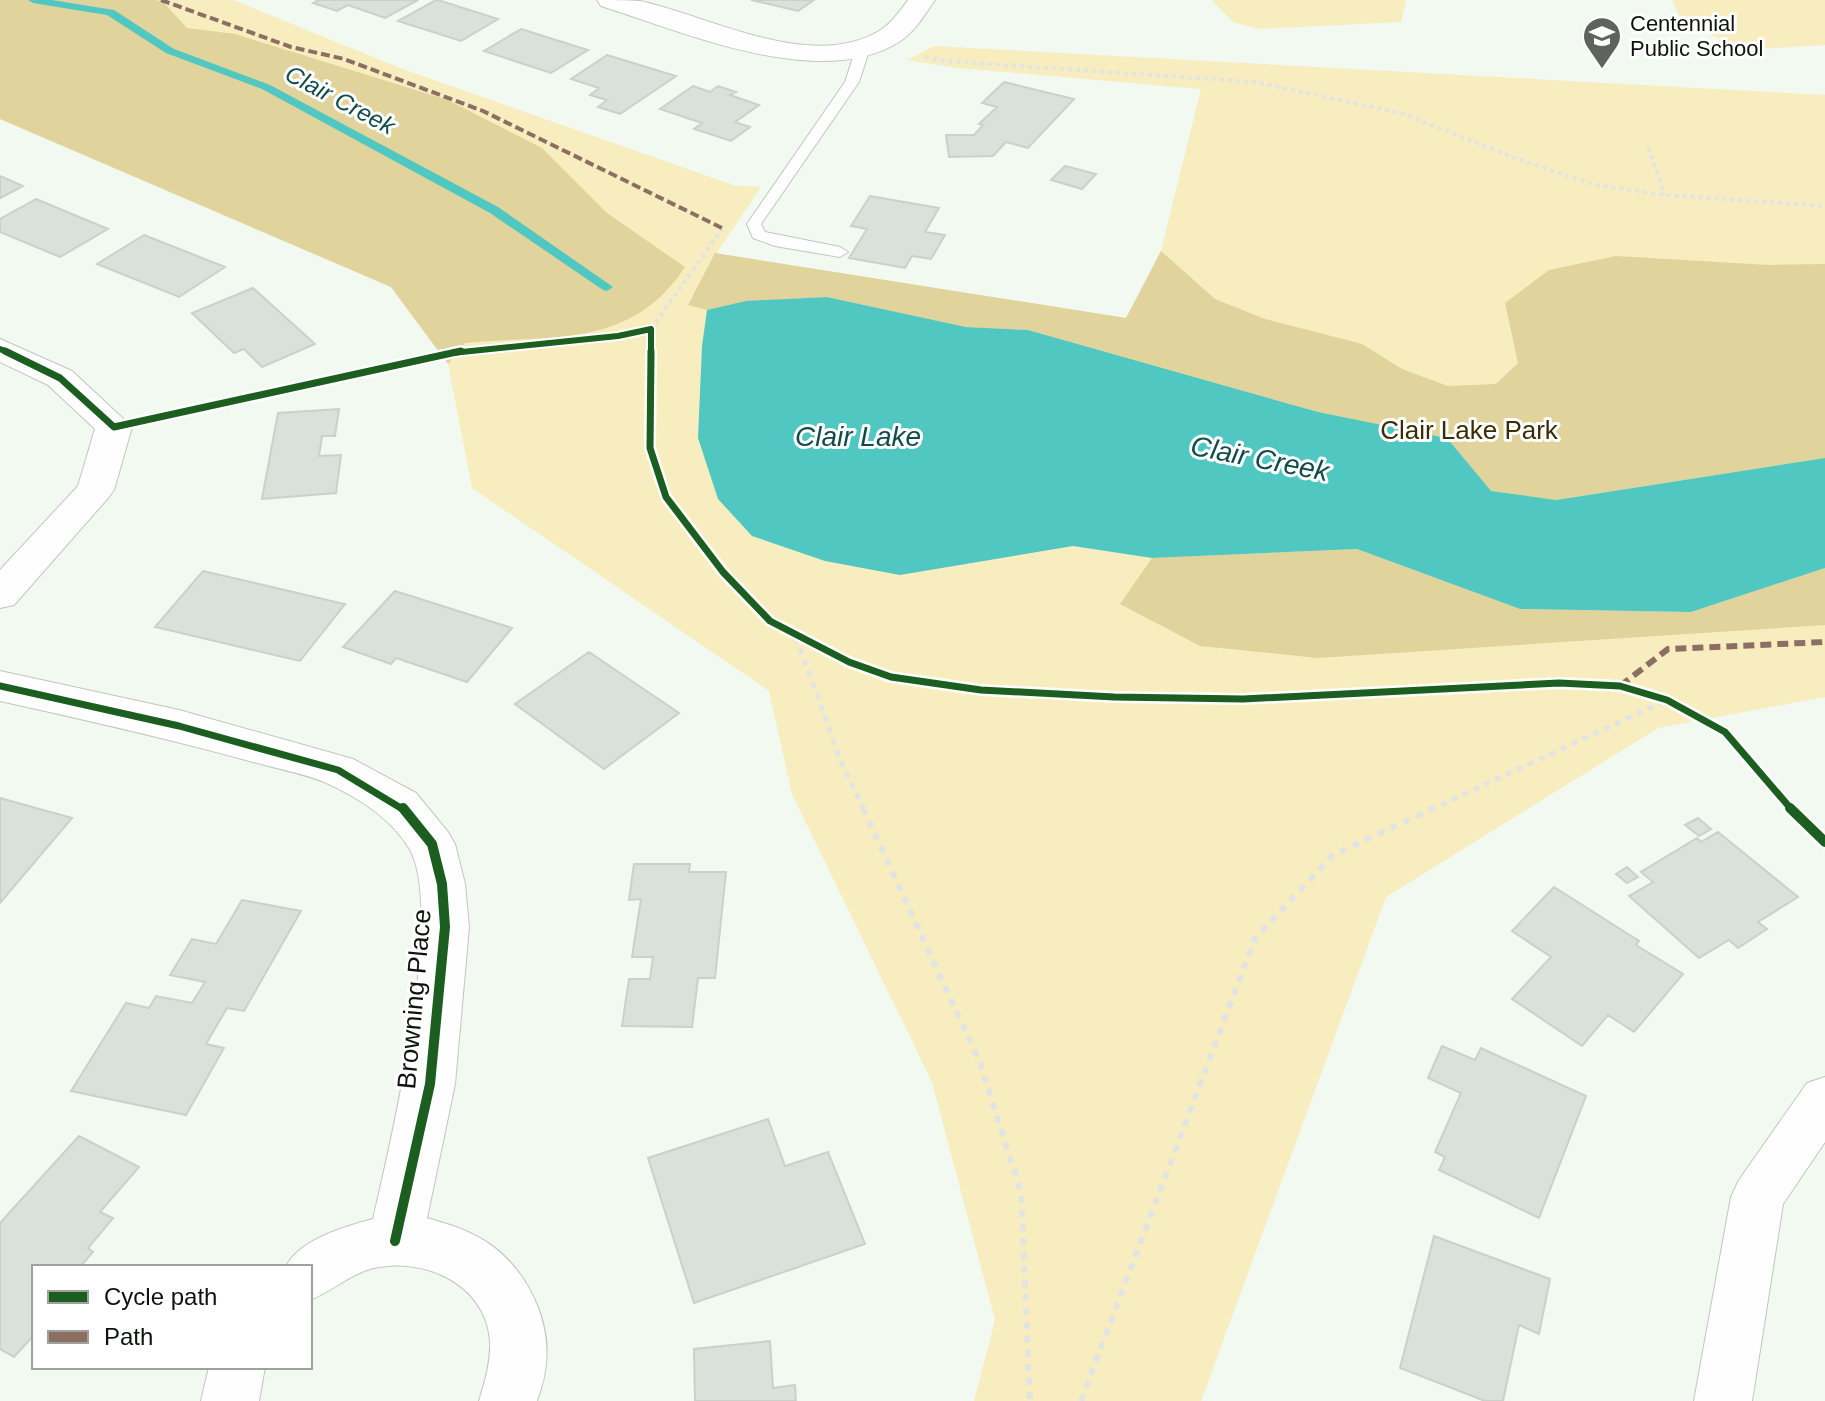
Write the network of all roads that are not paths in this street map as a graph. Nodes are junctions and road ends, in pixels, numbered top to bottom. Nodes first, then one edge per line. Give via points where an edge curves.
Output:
1 (610, 0) edge
2 (922, 0) edge
3 (875, 43) junction
4 (840, 252) dead end
5 (0, 349) edge
6 (0, 595) edge
7 (0, 686) edge
8 (1825, 1099) edge
9 (395, 1241) junction
10 (312, 1273) edge
11 (237, 1369) edge
12 (230, 1401) edge
13 (508, 1401) edge
14 (1723, 1401) edge

1 - 3 street via 791,52 828,53
2 - 3 street via 905,23
3 - 4 lane via 754,224 758,235 775,241
5 - 6 street via 60,378 114,427 95,490
7 - 9 street, Browning Place via 179,726 338,770 400,805 432,844 445,927 430,1084
8 - 14 street via 1758,1197
9 - 10 street via 348,1250
9 - 13 street via 448,1248 485,1269 500,1286 518,1326 516,1383
11 - 12 street

